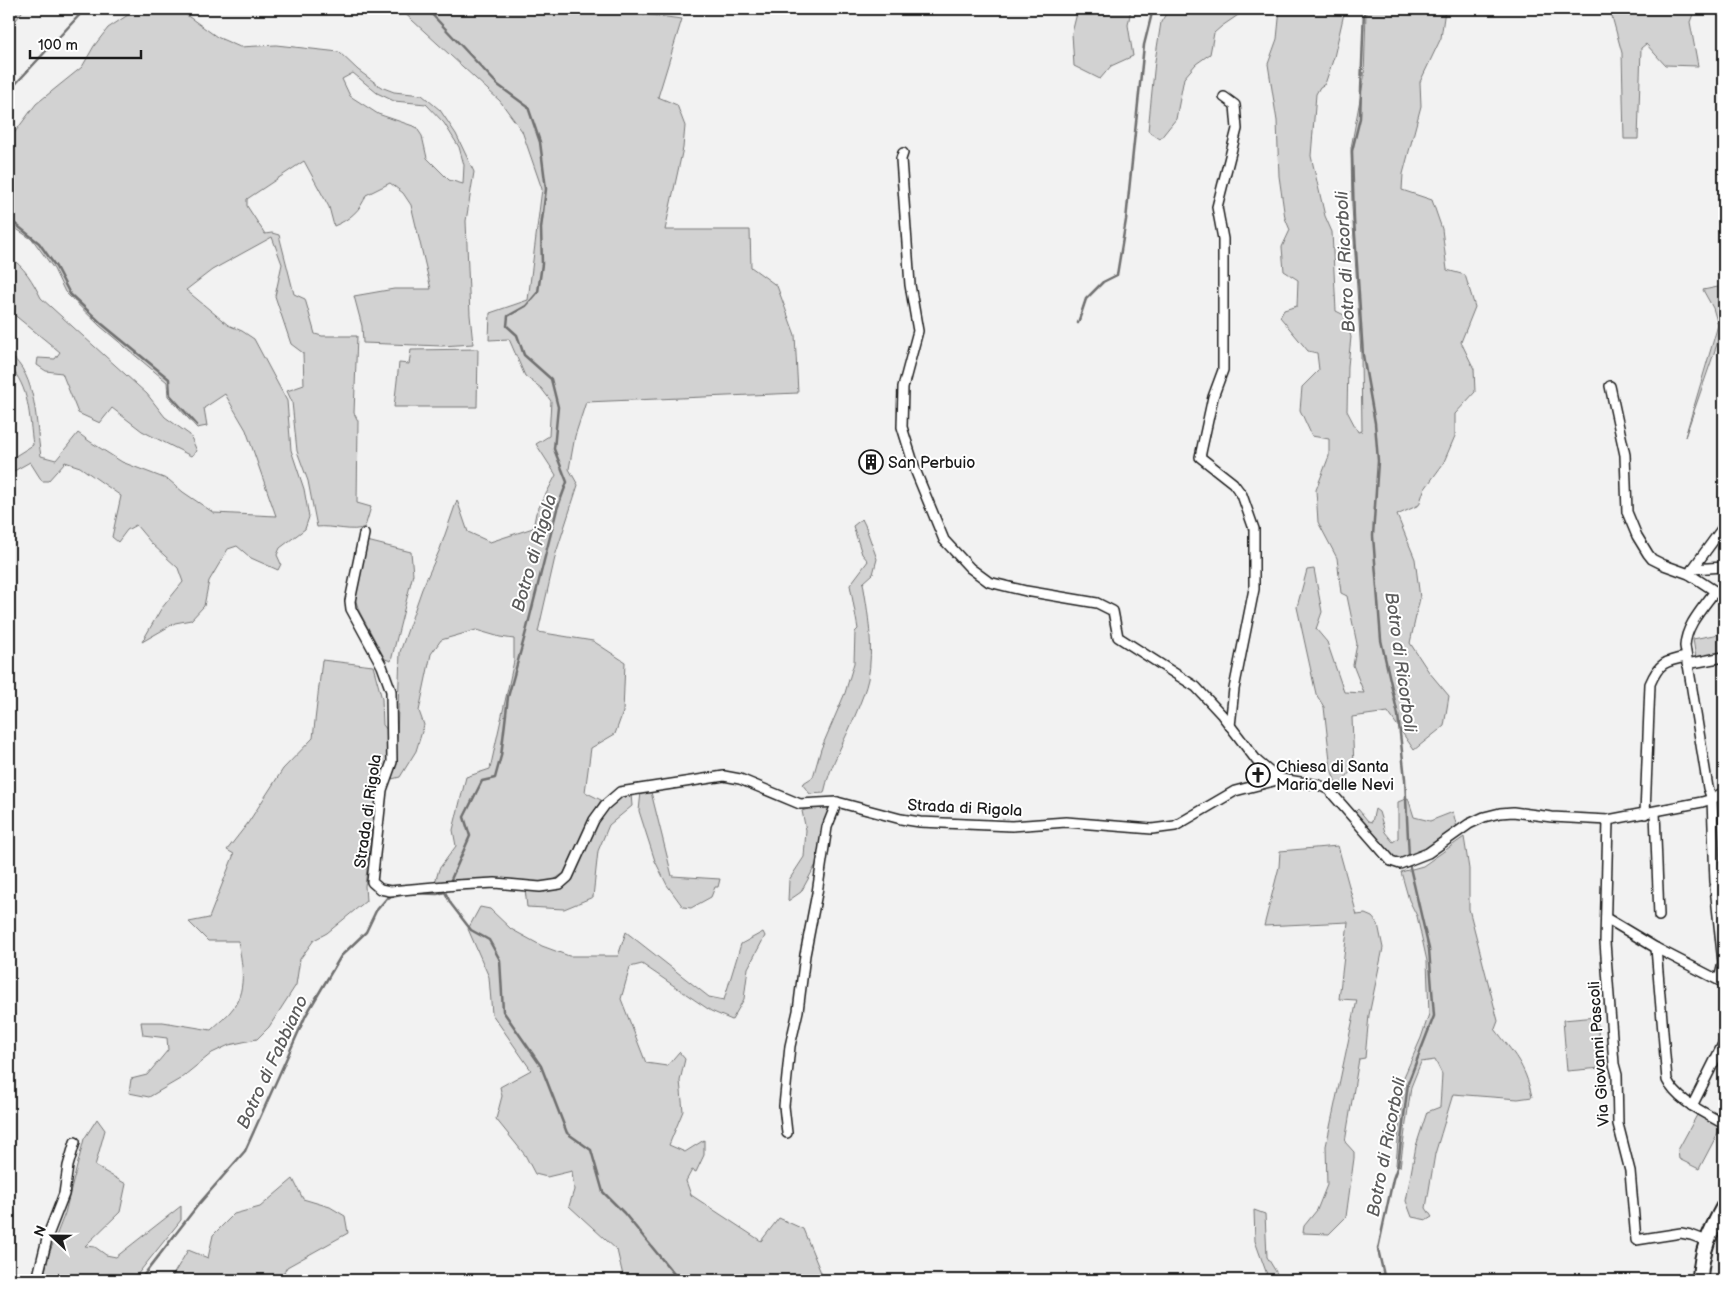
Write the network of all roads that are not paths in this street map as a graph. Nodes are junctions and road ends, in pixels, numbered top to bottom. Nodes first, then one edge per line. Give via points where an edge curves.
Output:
1 (1224, 97) dead end
2 (903, 153) dead end
3 (1610, 386) dead end
4 (1724, 526) edge
5 (364, 534) dead end
6 (1724, 566) edge
7 (1690, 572) junction
8 (1715, 591) junction
9 (1724, 597) edge
10 (1724, 657) edge
11 (1687, 661) junction
12 (1230, 726) junction
13 (1282, 779) junction
14 (1724, 792) edge
15 (1712, 799) junction
16 (837, 802) junction
17 (1655, 812) junction
18 (1645, 814) junction
19 (1608, 820) junction
20 (1659, 916) dead end
21 (1606, 918) junction
22 (1656, 948) junction
23 (1722, 982) edge
24 (1724, 1042) edge
25 (1692, 1106) junction
26 (1724, 1124) edge
27 (787, 1132) dead end
28 (75, 1142) dead end
29 (1724, 1206) edge
30 (1707, 1241) junction
31 (37, 1280) edge
32 (1700, 1280) edge

1 - 12 street via 1236,105 1236,129 1217,207 1223,239 1223,370 1213,398 1200,457 1233,483 1242,495 1254,529 1254,589
2 - 12 street via 910,285 918,331 903,387 902,427 916,472 944,540 970,568 989,582 1097,604 1113,611 1118,636 1196,687
3 - 7 street via 1625,455 1630,523 1652,559
4 - 7 street
5 - 16 street, Strada di Rigola via 351,609 392,691 392,762 382,790 372,882 380,889 390,891 495,883 540,887 560,884 568,877 594,820 620,792 724,776 740,779 800,804
6 - 7 street
7 - 8 street
8 - 9 street
8 - 11 street via 1685,640
10 - 11 street
11 - 15 street via 1708,791
11 - 18 street via 1664,662 1650,684
12 - 13 street via 1257,761
13 - 16 street, Strada di Rigola via 1234,791 1175,826 1152,829 1066,822 1012,826 920,822 901,820
13 - 19 street via 1319,785 1329,790 1392,861 1400,864 1432,851 1466,826 1500,813
14 - 15 street
15 - 17 street
15 - 23 street
16 - 27 street via 827,827 790,1046 784,1106
17 - 18 street
17 - 20 street
18 - 19 street
19 - 21 street, Via Giovanni Pascoli
21 - 22 street
21 - 30 street, Via Giovanni Pascoli via 1617,1114 1630,1166 1636,1240 1681,1233
22 - 23 street
22 - 25 street via 1665,1072 1673,1090
24 - 25 street
25 - 26 street
28 - 31 street via 64,1194 48,1235
29 - 30 main road
30 - 32 main road

